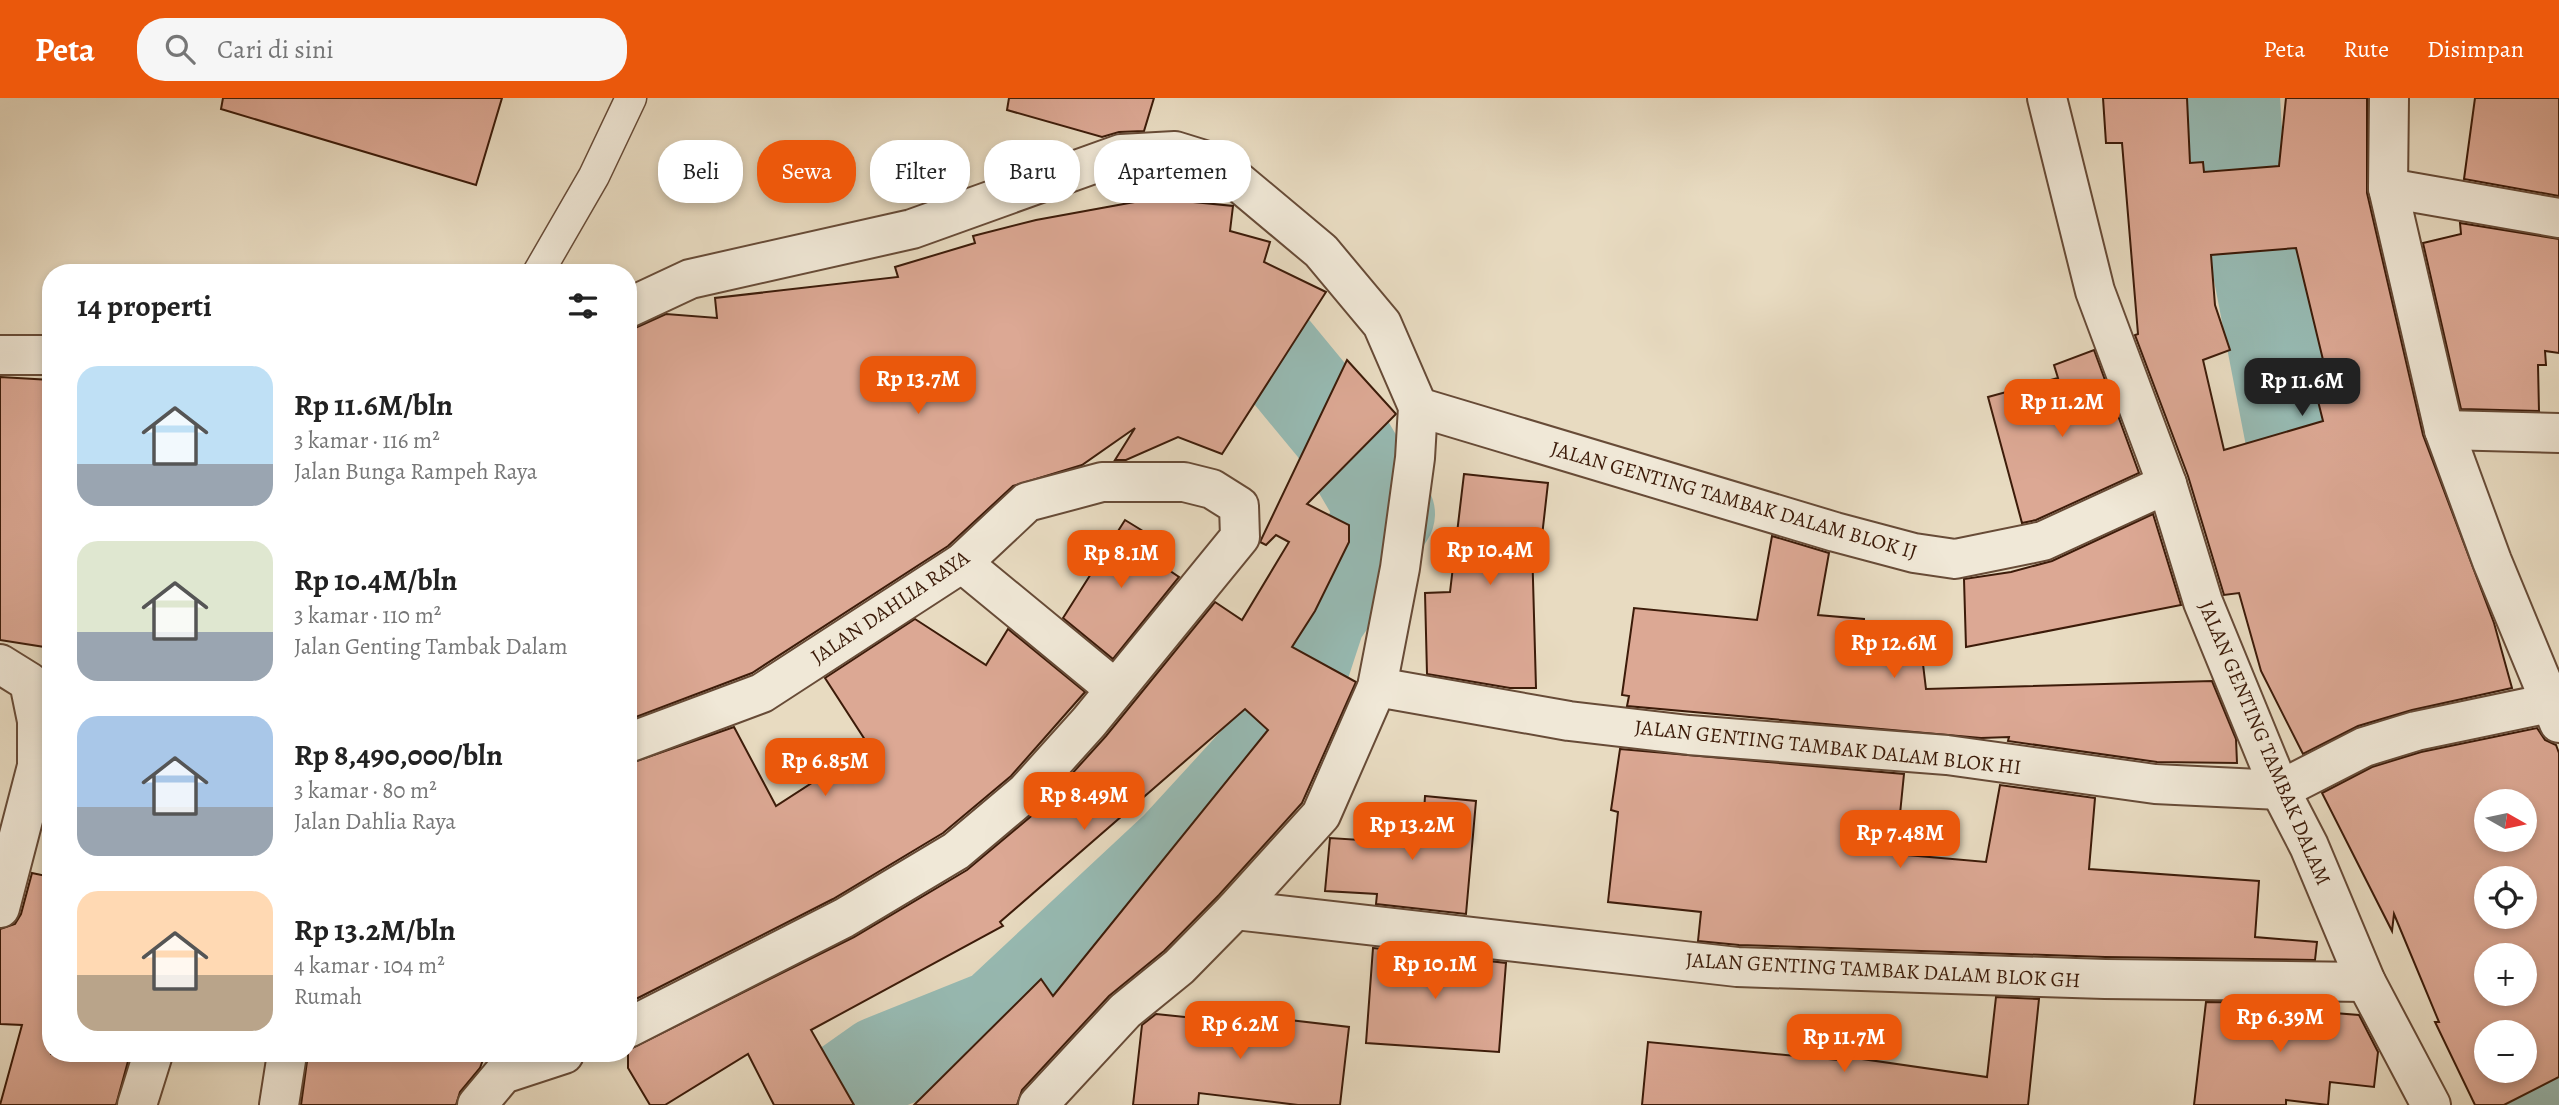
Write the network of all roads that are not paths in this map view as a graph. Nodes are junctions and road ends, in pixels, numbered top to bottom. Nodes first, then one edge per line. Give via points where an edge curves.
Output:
1 (631, 98) edge
2 (2047, 98) edge
3 (2389, 98) edge
4 (2388, 188) junction
5 (2559, 218) edge
6 (543, 264) edge
7 (637, 304) edge
8 (0, 355) edge
9 (42, 355) edge
10 (1418, 407) junction
11 (2444, 430) junction
12 (2559, 433) edge
13 (2167, 484) junction
14 (962, 563) junction
15 (14, 673) edge
16 (1377, 687) junction
17 (1115, 689) junction
18 (2556, 708) edge
19 (637, 740) edge
20 (42, 754) edge
21 (42, 773) edge
22 (2280, 790) junction
23 (0, 908) edge
24 (1235, 911) junction
25 (2366, 982) junction
26 (637, 1023) edge
27 (150, 1062) edge
28 (285, 1062) edge
29 (540, 1062) edge
30 (137, 1105) edge
31 (279, 1105) edge
32 (477, 1105) edge
33 (1038, 1105) edge
34 (2431, 1105) edge

1 - 6 lane via 594,176
2 - 13 street, JALAN GENTING TAMBAK DALAM via 2095,291
3 - 4 street
4 - 5 street
4 - 11 street
7 - 10 street via 690,278 912,229 1121,154 1175,151 1217,164 1321,251 1382,324
8 - 9 street
10 - 13 street, JALAN GENTING TAMBAK DALAM BLOK IJ via 1835,532 1955,559 2043,541
10 - 16 street via 1400,568
11 - 12 street
11 - 18 street via 2492,561
13 - 22 street, JALAN GENTING TAMBAK DALAM via 2203,602
14 - 17 street
14 - 17 street, JALAN DAHLIA RAYA via 1027,502 1102,482 1184,482 1212,489 1239,506 1240,537
14 - 19 street, JALAN DAHLIA RAYA via 762,693
15 - 20 street via 37,721
16 - 22 street, JALAN GENTING TAMBAK DALAM BLOK HI via 1569,721 1689,735 1947,755 2155,784
16 - 24 street via 1321,815
17 - 26 street, JALAN DAHLIA RAYA via 1026,792 956,851 844,918
18 - 22 street via 2416,731 2364,747
21 - 23 street
22 - 25 street, JALAN GENTING TAMBAK DALAM via 2309,846
24 - 25 street, JALAN GENTING TAMBAK DALAM BLOK GH via 1737,968
24 - 33 street via 1125,1011
25 - 34 street, JALAN GENTING TAMBAK DALAM
27 - 30 street
28 - 31 street
29 - 32 street via 503,1074

